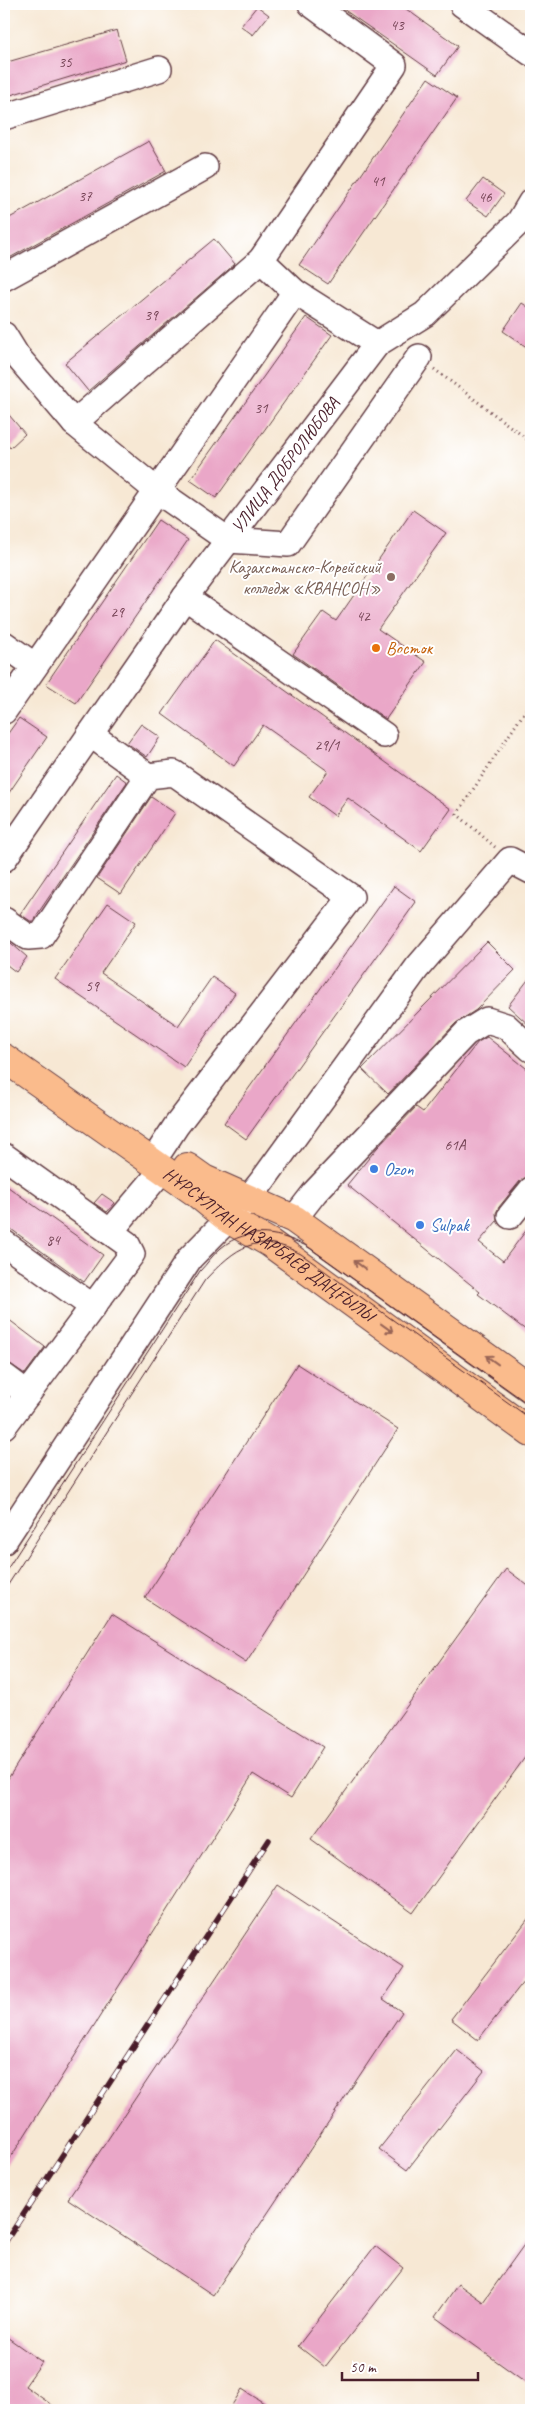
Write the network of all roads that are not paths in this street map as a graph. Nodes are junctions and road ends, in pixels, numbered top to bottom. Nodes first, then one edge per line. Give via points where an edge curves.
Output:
1 (311, 4) edge
2 (462, 4) edge
3 (531, 53) edge
4 (159, 69) dead end
5 (4, 117) edge
6 (205, 167) dead end
7 (531, 202) edge
8 (261, 260) junction
9 (4, 278) edge
10 (295, 292) junction
11 (377, 344) junction
12 (8, 352) edge
13 (419, 357) road end
14 (74, 423) junction
15 (156, 490) junction
16 (228, 540) junction
17 (185, 597) junction
18 (4, 644) edge
19 (35, 666) junction
20 (4, 711) edge
21 (90, 734) junction
22 (384, 735) dead end
23 (148, 776) junction
24 (4, 859) edge
25 (521, 866) edge
26 (4, 920) edge
27 (4, 1039) edge
28 (531, 1049) edge
29 (4, 1058) edge
30 (4, 1156) edge
31 (162, 1159) junction
32 (531, 1190) edge
33 (248, 1200) junction
34 (510, 1216) dead end
35 (228, 1219) junction
36 (294, 1219) junction
37 (110, 1232) junction
38 (4, 1243) edge
39 (93, 1307) junction
40 (4, 1376) edge
41 (531, 1388) edge
42 (28, 1394) junction
43 (4, 1426) edge
44 (531, 1433) edge
45 (4, 1541) edge

1 - 8 street via 394,65
2 - 3 street
4 - 5 street
6 - 9 street
7 - 11 street, УЛИЦА ДОБРОЛЮБОВА via 519,222 425,314
8 - 10 street
8 - 14 street
10 - 11 street
10 - 15 street
11 - 16 street, УЛИЦА ДОБРОЛЮБОВА
12 - 14 street
13 - 16 street via 288,544
14 - 15 street
15 - 16 street
15 - 19 street
16 - 17 street, УЛИЦА ДОБРОЛЮБОВА
17 - 21 street, УЛИЦА ДОБРОЛЮБОВА
17 - 22 street
18 - 19 street
19 - 20 street
21 - 23 street
21 - 24 street, УЛИЦА ДОБРОЛЮБОВА
23 - 26 street via 41,936 28,937
23 - 31 street via 174,773 351,897 176,1126
25 - 33 street via 417,968
27 - 31 main road, НҰРСҰЛТАН НАЗАРБАЕВ ДАҢҒЫЛЫ
28 - 36 street via 506,1026 487,1020 466,1033 315,1192
29 - 31 main road, НҰРСҰЛТАН НАЗАРБАЕВ ДАҢҒЫЛЫ
30 - 37 street
31 - 33 main road, НҰРСҰЛТАН НАЗАРБАЕВ ДАҢҒЫЛЫ
31 - 35 main road, НҰРСҰЛТАН НАЗАРБАЕВ ДАҢҒЫЛЫ
31 - 37 street
32 - 34 street
33 - 35 street
33 - 36 main road, НҰРСҰЛТАН НАЗАРБАЕВ ДАҢҒЫЛЫ
35 -> 44 main road, НҰРСҰЛТАН НАЗАРБАЕВ ДАҢҒЫЛЫ via 270,1243
35 - 45 street via 190,1258
41 -> 36 main road, НҰРСҰЛТАН НАЗАРБАЕВ ДАҢҒЫЛЫ
37 - 39 street via 127,1244 132,1254
38 - 39 street
39 - 42 street
40 - 42 street
42 - 43 street

